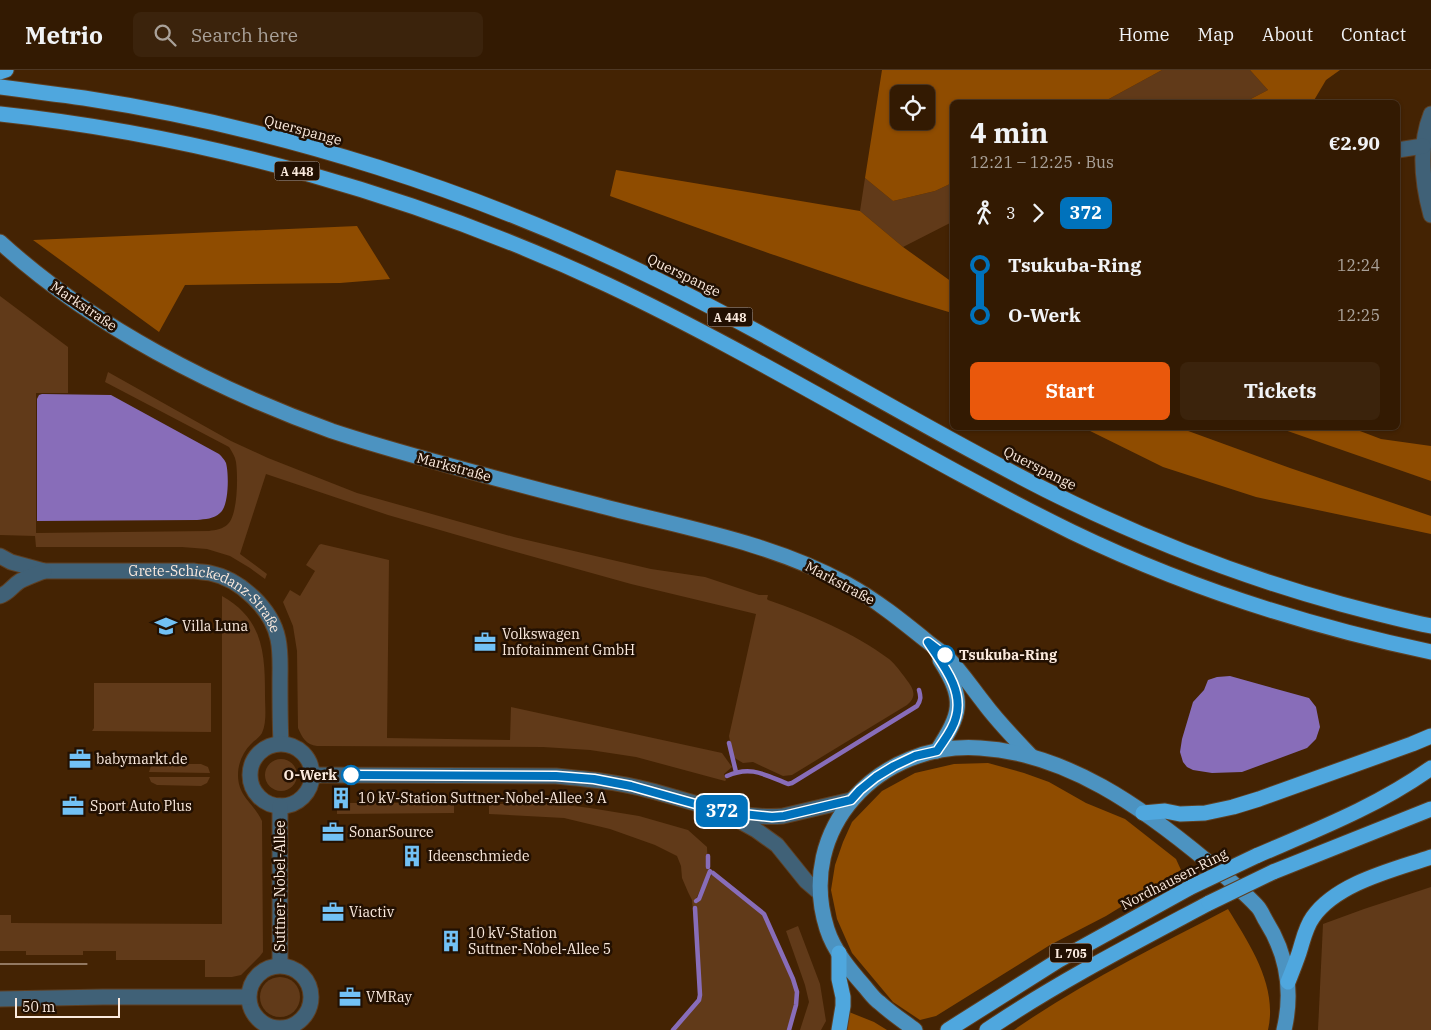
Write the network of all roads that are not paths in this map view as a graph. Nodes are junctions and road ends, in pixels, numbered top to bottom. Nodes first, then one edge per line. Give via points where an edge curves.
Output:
1 (6, 70) edge
2 (0, 72) edge
3 (0, 87) edge
4 (0, 114) edge
5 (1431, 114) edge
6 (1423, 146) junction
7 (1400, 150) edge
8 (1431, 215) edge
9 (0, 242) edge
10 (5, 559) edge
11 (44, 571) junction
12 (0, 596) edge
13 (1431, 626) edge
14 (928, 642) junction
15 (1431, 652) edge
16 (1431, 736) edge
17 (281, 743) junction
18 (937, 751) junction
19 (1031, 756) junction
20 (1427, 770) edge
21 (312, 775) junction
22 (851, 800) junction
23 (280, 806) junction
24 (1431, 809) edge
25 (724, 812) junction
26 (1143, 813) junction
27 (1431, 857) edge
28 (820, 893) junction
29 (839, 954) junction
30 (280, 965) junction
31 (1288, 982) junction
32 (248, 997) junction
33 (0, 999) edge
34 (951, 1028) edge
35 (839, 1030) edge
36 (915, 1030) edge
37 (987, 1030) edge
38 (1284, 1030) edge

1 - 2 highway
3 - 13 highway, Querspange / A 448 via 86,98 220,125 330,153 462,196 567,238 656,279 1002,467 1115,522 1193,556 1292,590
4 - 15 highway, A 448 via 105,129 225,153 309,174 451,220 582,273 667,314 985,488 1110,549 1287,616
5 - 6 street
6 - 7 street
6 - 8 street via 1424,182
9 - 14 main road, Markstraße via 53,286 121,331 173,361 274,409 392,450 681,525 786,556 873,600
10 - 11 street, Grete-Schickedanz-Straße
11 - 12 street, Grete-Schickedanz-Straße via 21,581
11 - 17 street, Grete-Schickedanz-Straße via 194,571 211,573 245,589 262,605 278,637
14 - 18 main road, Markstraße via 950,676 958,706 951,729
14 - 19 main road, Markstraße via 945,655 995,718
16 - 26 highway via 1233,807 1205,813
17 - 21 street via 303,752
17 - 23 street, Suttner-Nobel-Allee via 262,749 255,756 249,775 255,793 262,800
18 - 19 main road via 980,748
18 - 22 main road via 915,756 894,766
19 - 26 main road via 1067,769
20 - 34 highway, Nordhausen-Ring / L 705, bridge via 1380,800 1191,887 1058,960
21 - 23 street, Suttner-Nobel-Allee via 306,794 290,805
21 - 25 street via 584,778 631,786
22 - 25 street via 784,816
22 - 28 main road via 828,840 821,867
23 - 30 street, Suttner-Nobel-Allee
24 - 37 highway, L 705, bridge via 1273,872 1209,903 1066,981
25 - 28 street via 777,846
26 - 31 main road via 1230,880 1258,908 1274,933
27 - 31 highway via 1354,885 1322,906 1305,933
28 - 29 main road via 827,930
29 - 35 highway via 843,1006
29 - 36 main road via 878,1002
30 - 32 street, Suttner-Nobel-Allee via 258,974
30 - 32 street, Suttner-Nobel-Allee via 296,970 310,989 310,1005 302,1019 288,1027 271,1027 252,1012
31 - 38 main road
32 - 33 street

